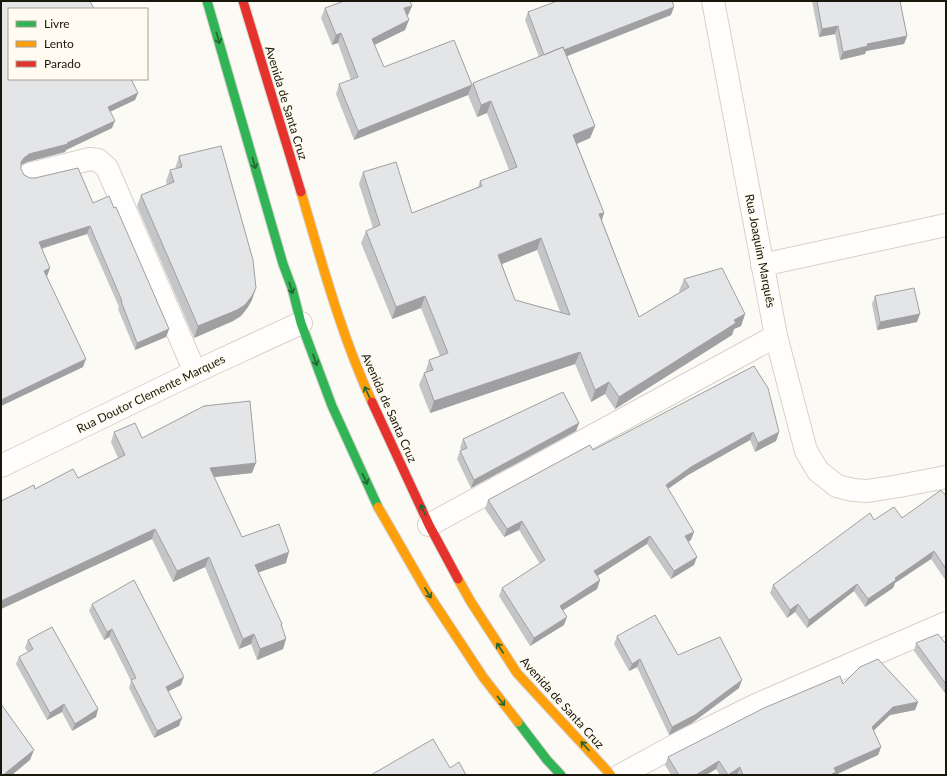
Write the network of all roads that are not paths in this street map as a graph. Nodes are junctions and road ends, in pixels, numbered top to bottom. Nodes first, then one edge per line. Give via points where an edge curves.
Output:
1 (207, 1) edge
2 (243, 1) edge
3 (713, 1) edge
4 (30, 174) dead end
5 (946, 225) edge
6 (762, 265) junction
7 (301, 323) junction
8 (776, 336) junction
9 (196, 372) junction
10 (1, 466) edge
11 (946, 477) edge
12 (429, 525) junction
13 (946, 623) edge
14 (561, 775) edge
15 (611, 775) edge
16 (621, 775) edge

1 -> 7 main road
12 -> 2 main road, Avenida de Santa Cruz via 360,376 335,307
3 - 6 street, Rua Joaquim Marquês
4 - 9 street via 90,159 98,160 107,168
5 - 6 street
6 - 8 street, Rua Joaquim Marquês
7 - 9 street, Rua Doutor Clemente Marques
7 -> 14 main road via 332,406 382,513 427,592 483,677
8 - 11 street, Rua Joaquim Marquês via 806,452 818,471 837,486 867,491
8 - 12 street
9 - 10 street, Rua Doutor Clemente Marques
15 -> 12 main road, Avenida de Santa Cruz via 517,673 471,602
13 - 16 street via 756,705

